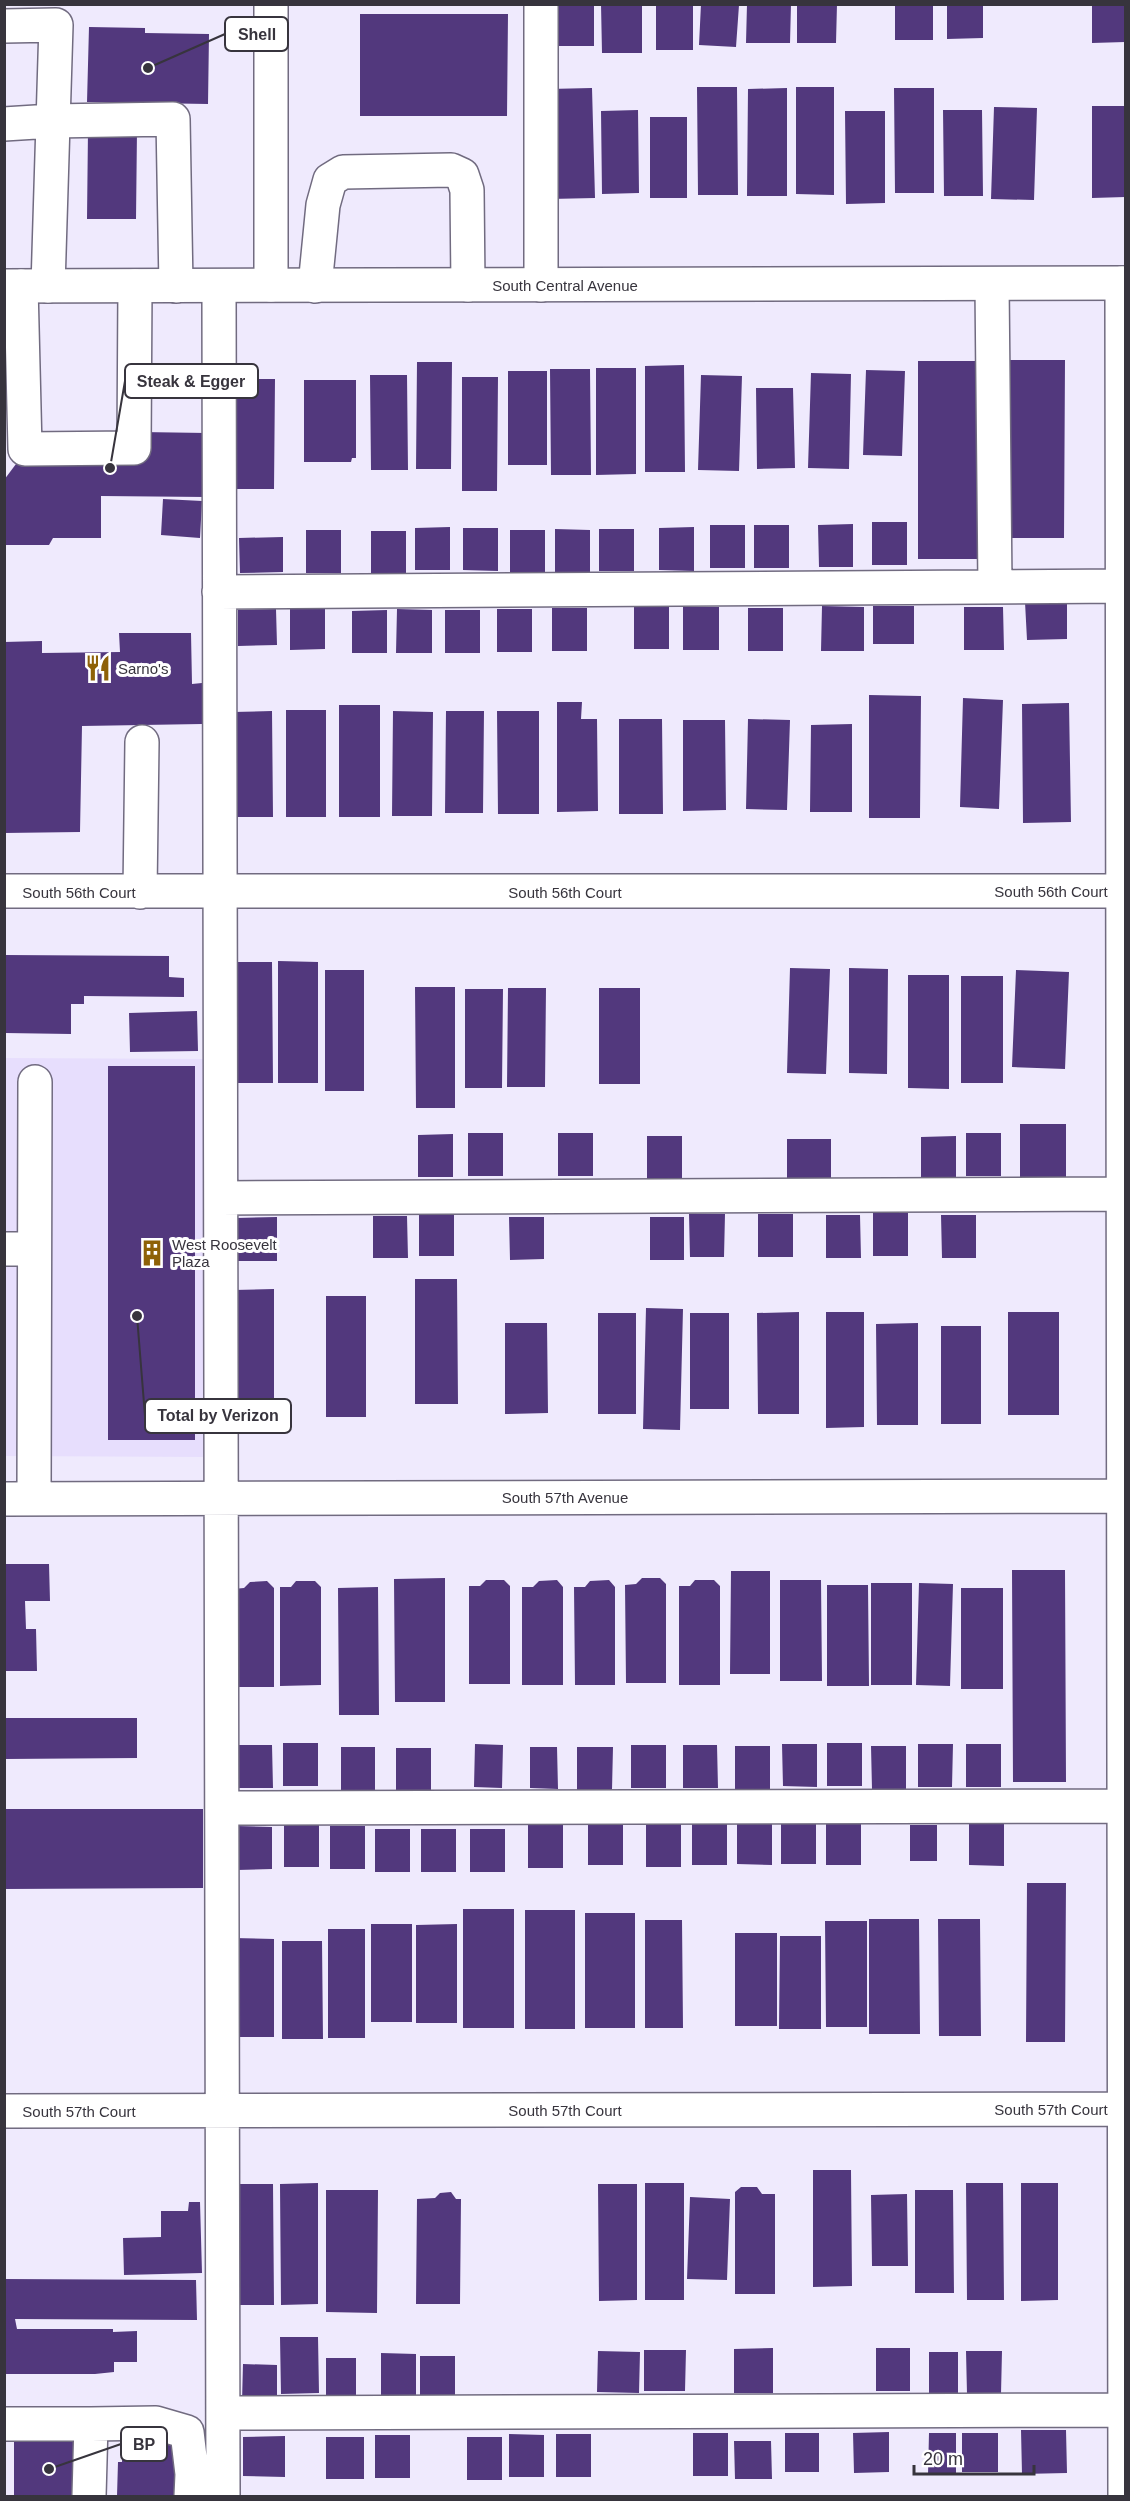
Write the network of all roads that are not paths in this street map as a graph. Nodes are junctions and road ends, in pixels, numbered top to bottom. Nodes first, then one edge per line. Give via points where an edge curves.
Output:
1 (271, 4) edge
2 (541, 4) edge
3 (4, 26) edge
4 (52, 121) junction
5 (4, 124) edge
6 (1124, 283) edge
7 (992, 284) junction
8 (271, 285) junction
9 (468, 285) junction
10 (541, 285) junction
11 (24, 286) edge
12 (135, 286) junction
13 (176, 286) junction
14 (219, 286) junction
15 (315, 286) junction
16 (15, 449) edge
17 (1124, 586) edge
18 (995, 587) junction
19 (219, 592) junction
20 (142, 742) dead end
21 (4, 891) edge
22 (1124, 891) edge
23 (140, 892) junction
24 (220, 893) junction
25 (35, 1082) dead end
26 (1124, 1194) edge
27 (221, 1198) junction
28 (19, 1249) edge
29 (1124, 1496) edge
30 (221, 1498) junction
31 (19, 1499) edge
32 (1125, 1806) edge
33 (222, 1808) junction
34 (1125, 2109) edge
35 (4, 2111) edge
36 (222, 2111) junction
37 (1125, 2409) edge
38 (223, 2413) junction
39 (4, 2424) edge
40 (91, 2424) junction
41 (89, 2496) edge
42 (191, 2496) edge
43 (223, 2496) edge
44 (1125, 2496) edge

1 - 8 street
2 - 10 street
3 - 4 street via 56,24
4 - 5 street
4 - 11 street
4 - 13 street via 173,119
6 - 7 street, South Central Avenue
6 - 17 street
7 - 10 street, South Central Avenue
7 - 18 street
8 - 14 street, South Central Avenue
8 - 15 street, South Central Avenue
9 - 10 street, South Central Avenue
9 - 15 street, South Central Avenue
9 - 15 street via 468,190 462,175 451,170 343,172 330,180 323,205
11 - 12 street, South Central Avenue
11 - 16 street
12 - 13 street, South Central Avenue
12 - 16 street via 134,448
13 - 14 street, South Central Avenue
14 - 19 street
17 - 18 street
17 - 22 street
18 - 19 street
19 - 24 street
20 - 23 street
21 - 23 street, South 56th Court
22 - 24 street, South 56th Court
22 - 26 street
23 - 24 street, South 56th Court
24 - 27 street
25 - 28 street
26 - 27 street
26 - 29 street
27 - 30 street
28 - 31 street
29 - 30 street, South 57th Avenue
29 - 32 street
30 - 31 street, South 57th Avenue
30 - 33 street
32 - 33 street
32 - 34 street
33 - 36 street
34 - 36 street, South 57th Court
34 - 37 street
35 - 36 street, South 57th Court
36 - 38 street
37 - 38 street
37 - 44 street
38 - 43 street
39 - 40 street
40 - 41 street
40 - 42 street via 156,2423 186,2432

